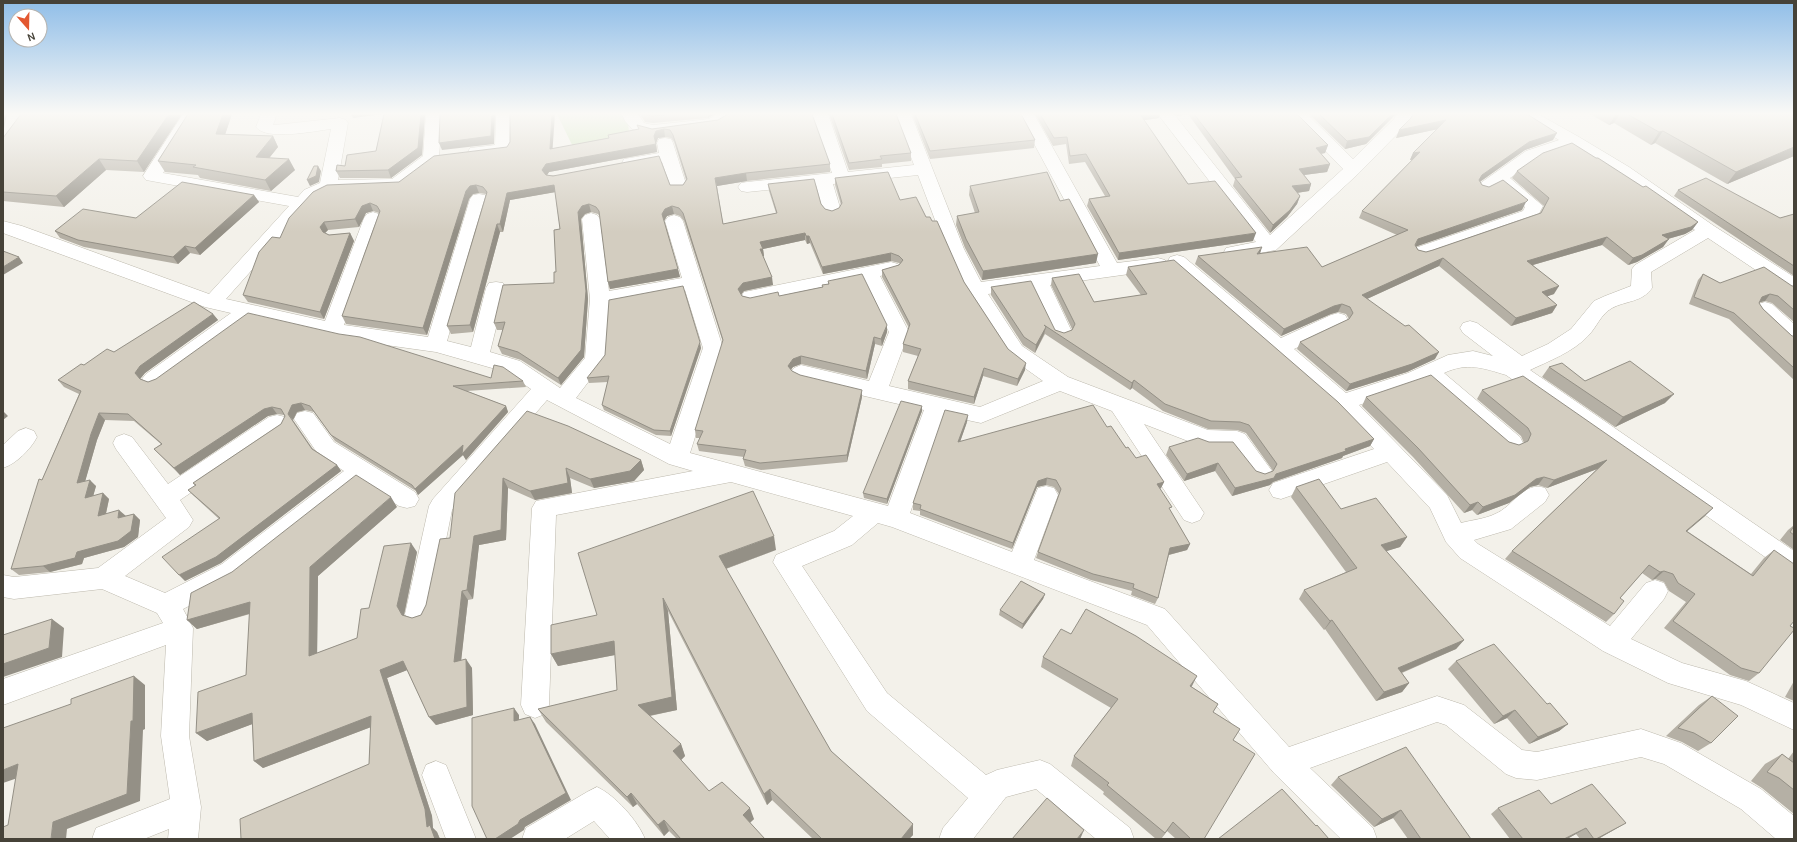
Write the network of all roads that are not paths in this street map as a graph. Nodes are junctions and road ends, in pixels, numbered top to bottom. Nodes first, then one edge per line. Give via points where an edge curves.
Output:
1 (166, 153) edge
2 (334, 153) edge
3 (467, 153) edge
4 (668, 153) edge
5 (834, 153) edge
6 (919, 153) edge
7 (1048, 153) edge
8 (1197, 153) edge
9 (1337, 153) edge
10 (1369, 153) edge
11 (1537, 153) edge
12 (1593, 153) edge
13 (445, 156) joint
14 (669, 156) junction
15 (616, 166) edge
16 (925, 169) junction
17 (1353, 169) junction
18 (842, 178) junction
19 (823, 180) junction
20 (328, 186) junction
21 (678, 187) edge
22 (747, 187) dead end
23 (479, 199) dead end
24 (302, 202) junction
25 (832, 211) edge
26 (591, 219) dead end
27 (674, 221) dead end
28 (1708, 230) junction
29 (7, 232) edge
30 (348, 235) edge
31 (1269, 246) junction
32 (1422, 252) edge
33 (1177, 261) junction
34 (891, 268) edge
35 (1112, 271) junction
36 (869, 273) junction
37 (1789, 278) edge
38 (1038, 281) junction
39 (693, 282) junction
40 (496, 288) dead end
41 (975, 289) junction
42 (751, 297) edge
43 (600, 299) junction
44 (212, 302) junction
45 (1765, 309) edge
46 (248, 310) junction
47 (1338, 320) dead end
48 (1470, 328) dead end
49 (332, 329) junction
50 (1062, 332) edge
51 (1794, 336) edge
52 (436, 346) junction
53 (1279, 348) junction
54 (479, 357) junction
55 (1516, 367) junction
56 (1429, 372) junction
57 (801, 373) dead end
58 (153, 378) edge
59 (1060, 382) junction
60 (876, 391) junction
61 (554, 394) junction
62 (1343, 402) junction
63 (936, 405) junction
64 (1120, 406) junction
65 (305, 419) dead end
66 (277, 423) dead end
67 (26, 437) dead end
68 (124, 443) dead end
69 (1512, 443) edge
70 (1391, 452) junction
71 (678, 458) junction
72 (3, 459) edge
73 (362, 470) junction
74 (1261, 471) edge
75 (731, 473) junction
76 (1282, 490) dead end
77 (1046, 495) dead end
78 (1537, 495) dead end
79 (165, 498) junction
80 (407, 499) dead end
81 (1192, 513) dead end
82 (885, 515) junction
83 (1455, 535) junction
84 (1794, 564) edge
85 (1019, 566) junction
86 (103, 578) junction
87 (3, 586) edge
88 (1655, 591) dead end
89 (166, 605) junction
90 (418, 614) edge
91 (180, 628) junction
92 (1612, 643) junction
93 (3, 692) edge
94 (535, 705) dead end
95 (1794, 717) edge
96 (1284, 763) junction
97 (436, 775) dead end
98 (988, 796) junction
99 (186, 807) junction
100 (1794, 835) edge
101 (107, 839) edge
102 (182, 839) edge
103 (461, 839) edge
104 (537, 839) edge
105 (630, 839) edge
106 (954, 839) edge
107 (1119, 839) edge
108 (1362, 839) edge

1 - 24 street via 152,176
2 - 20 street
3 - 13 street
4 - 14 street
5 - 18 street
6 - 16 street
7 - 35 street
8 - 31 street
9 - 17 street
10 - 17 street
11 - 32 street via 1492,183 1534,206 1530,215
12 - 28 street
13 - 20 street via 396,184
14 - 15 street
14 - 21 street
16 - 18 street
16 - 41 street via 954,250
17 - 31 street
18 - 19 street
19 - 22 street
19 - 25 street
20 - 24 street via 310,194
23 - 52 street
24 - 44 street
26 - 43 street
27 - 39 street
28 - 37 street
28 - 55 street via 1642,269 1642,288 1637,292 1611,299 1599,307 1579,334
29 - 44 street
30 - 49 street via 370,226
31 - 33 street
33 - 35 street
33 - 53 street
34 - 36 street
35 - 38 street
36 - 42 street
36 - 60 street via 899,332
38 - 41 street
38 - 50 street
39 - 43 street
39 - 71 street via 713,348
40 - 54 street
41 - 59 street via 1015,351
43 - 61 street via 594,360
44 - 46 street
45 - 51 street
46 - 49 street
46 - 58 street
47 - 53 street
48 - 55 street
49 - 52 street
52 - 54 street
53 - 62 street
54 - 61 street via 513,366
55 - 56 street via 1473,358 1448,362
55 - 84 street
56 - 62 street
56 - 69 street
57 - 60 street
59 - 63 street via 981,415
59 - 64 street
60 - 63 street
61 - 71 street
61 - 90 street via 441,506
62 - 70 street
63 - 82 street
64 - 74 street via 1206,439 1237,440
64 - 81 street
65 - 73 street via 326,448
66 - 79 street
67 - 72 street
68 - 79 street
70 - 76 street
70 - 83 street via 1439,502
71 - 75 street
73 - 80 street
73 - 89 street via 231,572
75 - 82 street
75 - 94 street via 544,508
77 - 85 street
78 - 83 street via 1502,522
79 - 86 street via 181,520
82 - 85 street
82 - 98 street via 844,538 785,562 877,702
83 - 92 street via 1469,551
85 - 96 street via 1156,617
86 - 87 street via 14,588
86 - 89 street
88 - 92 street
89 - 91 street
91 - 93 street
91 - 99 street via 175,736
92 - 95 street via 1678,674 1746,694
96 - 100 street via 1437,709 1454,714 1516,764 1537,766 1641,743 1671,753 1751,799
96 - 108 street
97 - 103 street
98 - 106 street
98 - 107 street via 997,785 1040,774
99 - 101 street
99 - 102 street
104 - 105 street via 597,802

